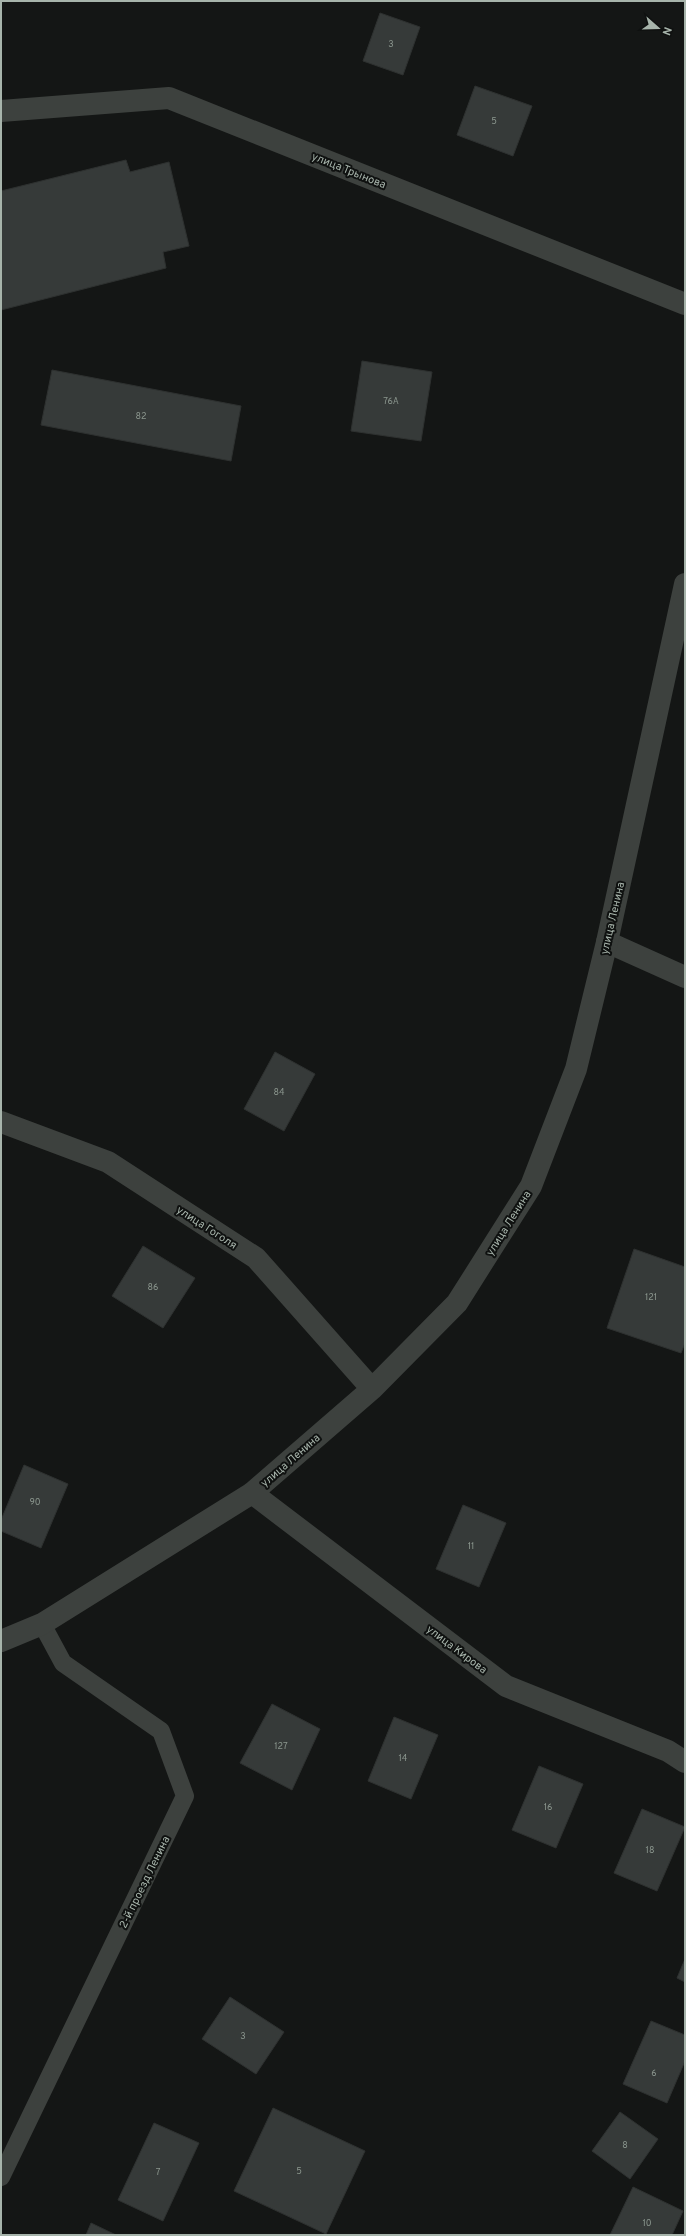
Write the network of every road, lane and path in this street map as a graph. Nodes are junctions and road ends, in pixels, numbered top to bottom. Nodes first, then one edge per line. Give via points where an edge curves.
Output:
1 (1, 112) edge
2 (685, 304) edge
3 (685, 584) edge
4 (607, 942) junction
5 (685, 977) edge
6 (1, 1122) edge
7 (372, 1389) junction
8 (252, 1493) junction
9 (42, 1624) junction
10 (1, 1641) edge
11 (685, 1762) edge
12 (1, 2177) edge

1 - 2 street, улица Трынова via 169,98
3 - 4 street, улица Ленина
4 - 5 street
4 - 7 street, улица Ленина via 576,1069 531,1186 457,1303
6 - 7 street, улица Гоголя via 108,1162 256,1258
7 - 8 street, улица Ленина
8 - 9 street, улица Ленина
8 - 11 street, улица Кирова via 506,1686 668,1751
9 - 10 street, улица Ленина
9 - 12 lane, 2-й проезд Ленина via 63,1663 161,1732 185,1796

